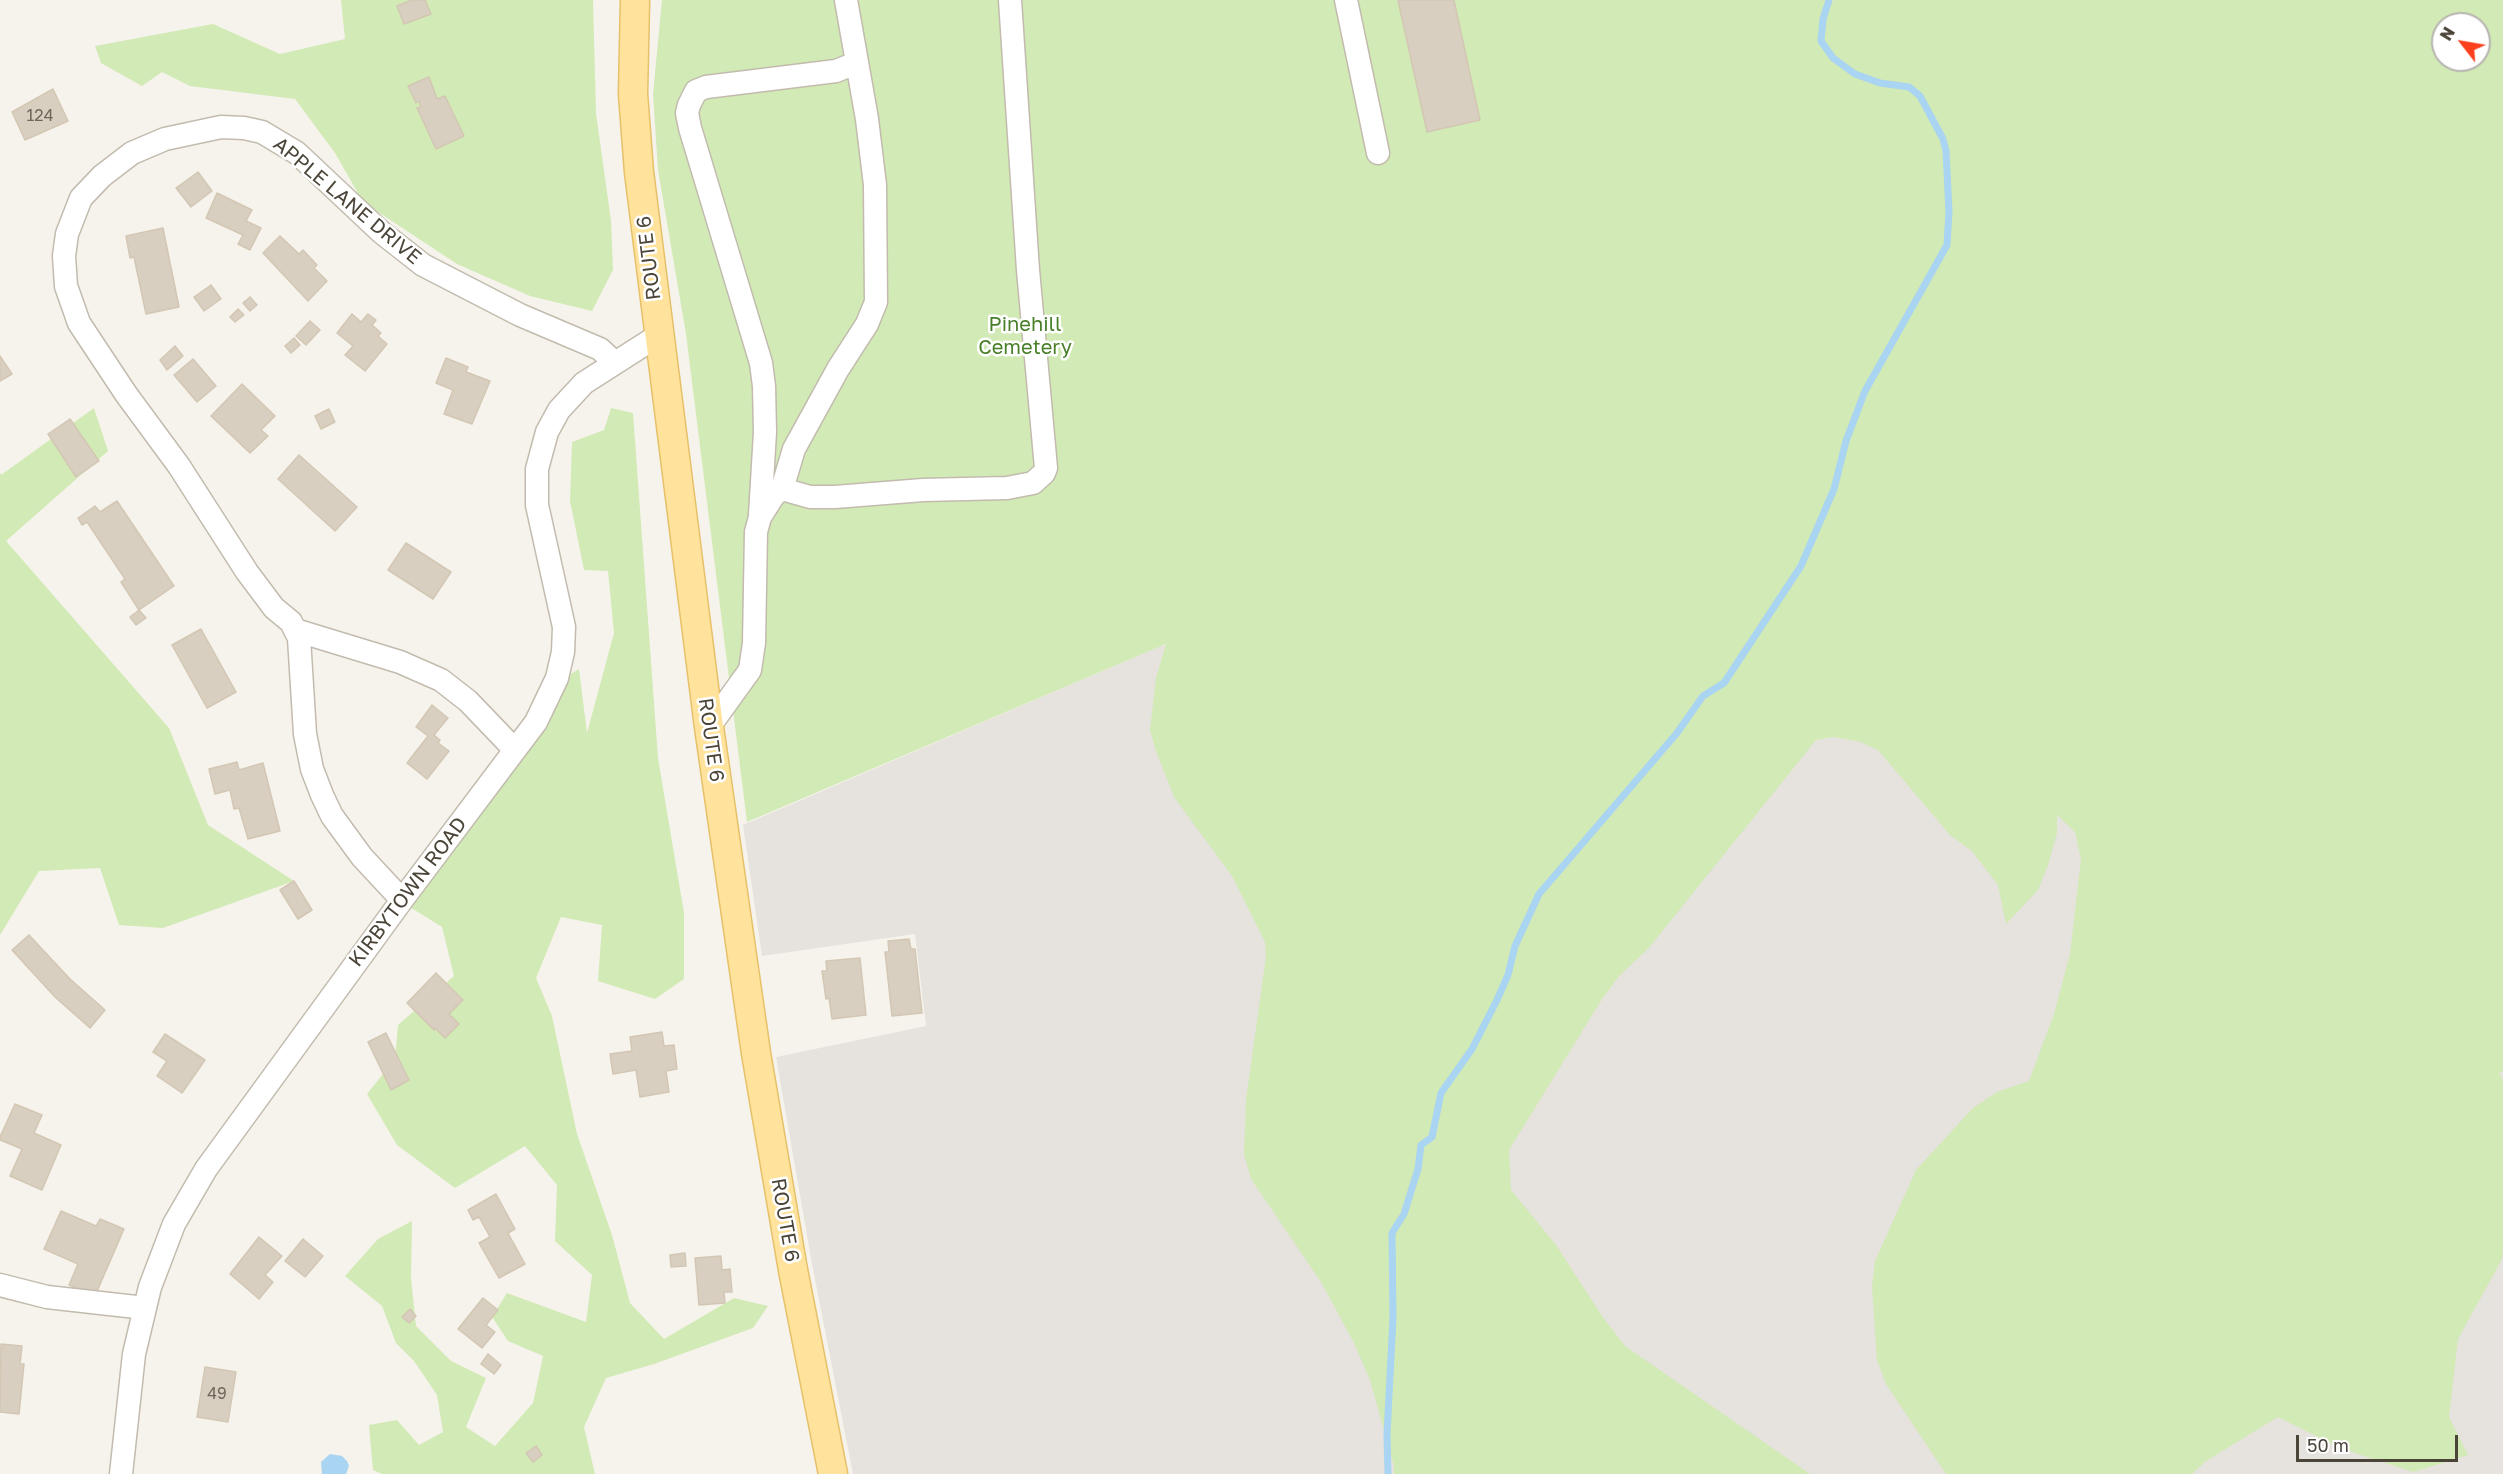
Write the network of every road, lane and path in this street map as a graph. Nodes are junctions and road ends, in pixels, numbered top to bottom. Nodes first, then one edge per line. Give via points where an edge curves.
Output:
1 (635, 0) edge
2 (846, 0) edge
3 (1010, 0) edge
4 (1346, 0) edge
5 (856, 63) junction
6 (1378, 153) dead end
7 (658, 334) junction
8 (614, 362) junction
9 (782, 489) junction
10 (760, 517) junction
11 (295, 630) junction
12 (709, 727) junction
13 (515, 750) junction
14 (402, 900) junction
15 (0, 1285) edge
16 (145, 1308) junction
17 (121, 1474) edge
18 (833, 1474) edge

1 - 7 main road, ROUTE 6 via 633,94
2 - 5 street
3 - 9 street via 1044,473 1033,483 974,490 810,497
4 - 6 street
5 - 9 street via 875,185 876,302 794,449
5 - 10 street via 827,73 706,87 696,91 688,105 690,128 761,363 765,432
7 - 8 street, KIRBYTOWN ROAD
7 - 12 main road, ROUTE 6
8 - 11 street, APPLE LANE DRIVE via 600,349 520,315 423,265 381,232 297,153 262,132 221,127 165,139 132,153 102,176 81,198 67,234 65,275 71,305 126,394 179,466 248,572
8 - 13 street, KIRBYTOWN ROAD via 584,383 559,410 539,456 537,505 561,603 563,652 544,707
9 - 10 street
10 - 12 street via 756,532 750,670
11 - 13 street, APPLE LANE DRIVE via 400,662 441,680 468,701
11 - 14 street via 299,638 305,734 322,795 362,857
12 - 18 main road, ROUTE 6 via 756,1053
13 - 14 street, KIRBYTOWN ROAD
14 - 16 street, KIRBYTOWN ROAD via 194,1187 160,1255
15 - 16 street via 47,1297
16 - 17 street, KIRBYTOWN ROAD via 134,1354

